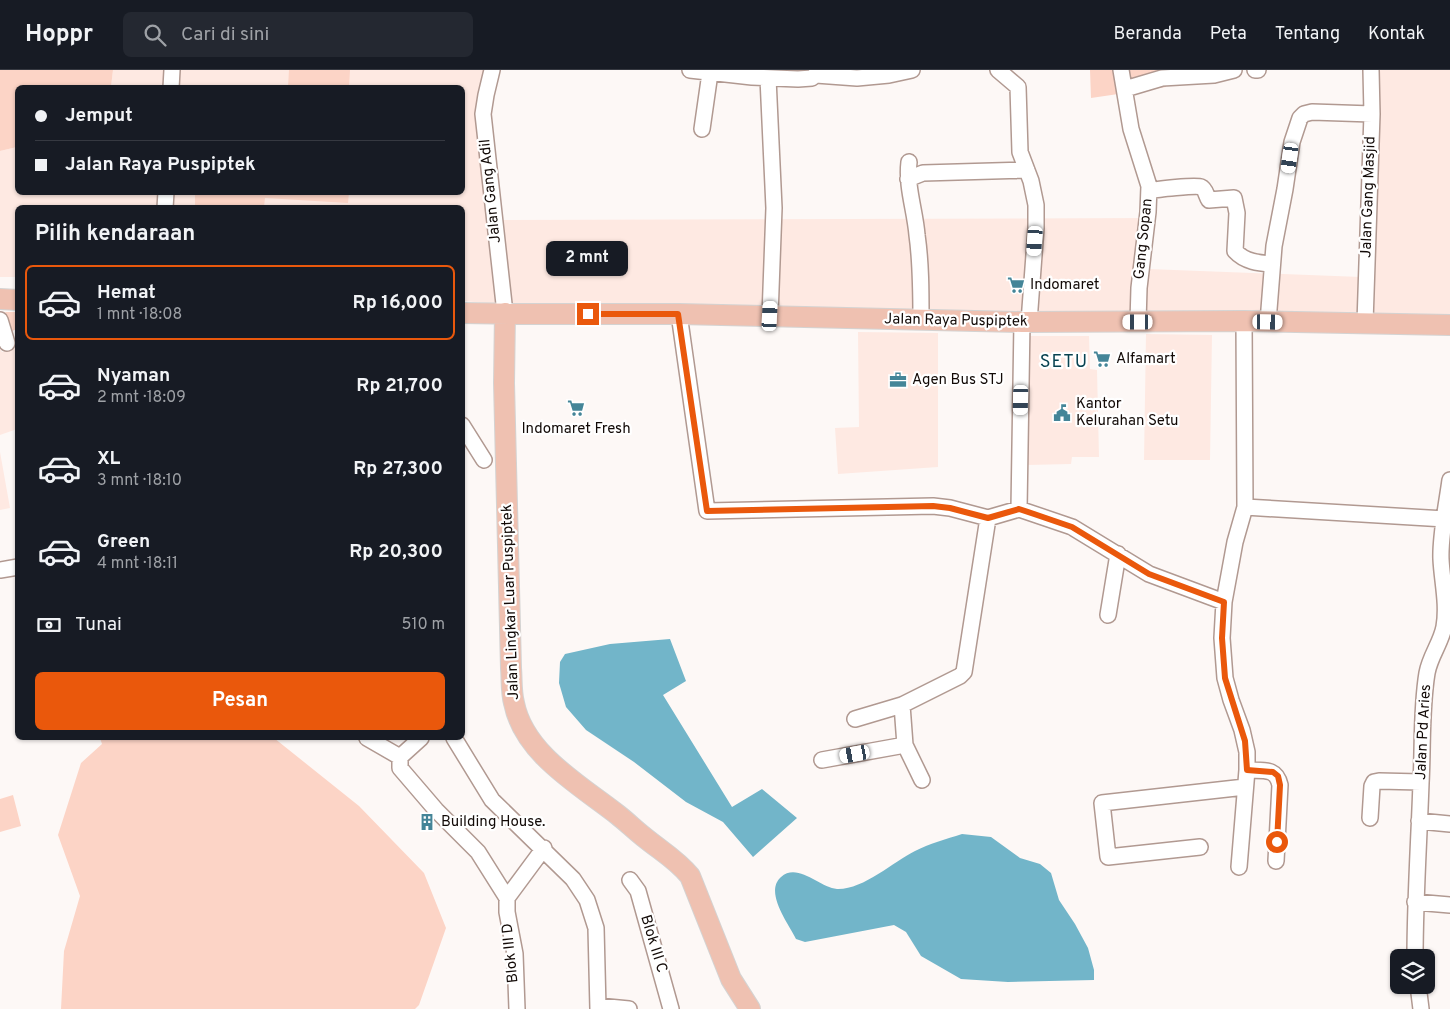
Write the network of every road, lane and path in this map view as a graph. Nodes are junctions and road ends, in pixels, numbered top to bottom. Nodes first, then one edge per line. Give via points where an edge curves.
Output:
1 (172, 70) edge
2 (492, 70) edge
3 (690, 70) edge
4 (912, 70) edge
5 (998, 70) edge
6 (1121, 70) edge
7 (1234, 70) edge
8 (1371, 70) edge
9 (710, 72) junction
10 (818, 72) edge
11 (775, 76) edge
12 (171, 85) edge
13 (1125, 89) junction
14 (1372, 114) junction
15 (702, 129) dead end
16 (909, 162) dead end
17 (1027, 170) junction
18 (908, 179) junction
19 (1150, 191) junction
20 (1272, 264) junction
21 (0, 299) edge
22 (15, 300) edge
23 (465, 313) edge
24 (505, 313) junction
25 (678, 314) junction
26 (770, 316) junction
27 (0, 320) edge
28 (921, 320) junction
29 (1244, 321) junction
30 (1025, 322) junction
31 (1138, 322) junction
32 (1268, 322) junction
33 (1365, 323) junction
34 (1450, 325) edge
35 (8, 343) edge
36 (465, 430) edge
37 (484, 460) dead end
38 (1450, 480) edge
39 (1245, 507) junction
40 (1019, 509) junction
41 (988, 518) junction
42 (1446, 519) junction
43 (1118, 554) junction
44 (15, 568) edge
45 (0, 570) edge
46 (1224, 602) junction
47 (1108, 616) dead end
48 (902, 705) junction
49 (855, 719) dead end
50 (370, 740) edge
51 (419, 740) edge
52 (455, 740) edge
53 (905, 745) junction
54 (400, 757) junction
55 (822, 760) dead end
56 (1247, 770) junction
57 (922, 780) dead end
58 (1421, 782) junction
59 (1245, 787) junction
60 (1370, 818) dead end
61 (1419, 821) junction
62 (1450, 824) edge
63 (1200, 847) dead end
64 (544, 848) junction
65 (1276, 861) dead end
66 (1239, 867) dead end
67 (630, 880) dead end
68 (507, 898) junction
69 (1415, 902) junction
70 (1450, 905) edge
71 (1415, 949) edge
72 (1419, 994) edge
73 (598, 1007) edge
74 (517, 1009) edge
75 (630, 1009) edge
76 (671, 1009) edge
77 (750, 1009) edge
78 (1421, 1009) edge

1 - 12 street
2 - 24 street, Jalan Gang Adil via 483,114
3 - 9 street
4 - 10 street via 857,78
5 - 17 street via 1018,88 1020,152
6 - 13 street, Gang Sopan
7 - 13 street via 1214,75 1162,78
8 - 14 street, Jalan Gang Masjid
9 - 11 street
9 - 15 street
10 - 11 street via 806,79
11 - 26 street
13 - 19 street, Gang Sopan via 1131,129
14 - 20 street via 1312,112 1300,118 1292,142
14 - 33 street, Jalan Gang Masjid
16 - 18 street
17 - 18 street via 923,172
17 - 30 street via 1036,216
18 - 28 street via 918,234
19 - 20 street via 1197,186 1204,189 1209,200 1234,198 1236,251 1251,261
19 - 31 street, Gang Sopan
20 - 32 street
21 - 22 main road
23 - 24 main road, Jalan Raya Puspiptek
24 - 25 main road, Jalan Raya Puspiptek
24 - 77 main road, Jalan Lingkar Luar Puspiptek via 504,403 514,703 522,725 548,760 569,780 678,862 690,876 731,979
25 - 26 main road, Jalan Raya Puspiptek
25 - 41 street via 707,511 933,506
26 - 28 main road, Jalan Raya Puspiptek
27 - 35 street
28 - 30 main road, Jalan Raya Puspiptek
29 - 31 main road, Jalan Raya Puspiptek
29 - 32 main road, Jalan Raya Puspiptek
29 - 39 street
30 - 31 main road, Jalan Raya Puspiptek
30 - 40 street
32 - 33 main road, Jalan Raya Puspiptek
33 - 34 main road, Jalan Raya Puspiptek
36 - 37 street
38 - 42 street, Jalan Pd Aries
39 - 42 street
39 - 46 street
40 - 41 street
40 - 43 street via 1072,527
41 - 48 street via 964,672
42 - 58 street, Jalan Pd Aries via 1441,558 1444,626 1427,671
43 - 46 street via 1149,574
43 - 47 street
44 - 45 street
46 - 56 street via 1225,678 1245,741
48 - 49 street
48 - 53 street
50 - 54 street
51 - 54 street
52 - 64 street via 492,800
53 - 55 street
53 - 57 street
54 - 68 street via 400,768 478,852
56 - 59 street
56 - 65 street via 1273,772 1278,776
58 - 60 street via 1374,782
58 - 61 street, Jalan Pd Aries
59 - 63 street via 1102,803 1108,857
59 - 66 street
61 - 62 street
61 - 69 street, Jalan Pd Aries
64 - 68 street
64 - 73 street via 573,879 593,915
67 - 76 street, Blok III C via 638,891
68 - 74 street, Blok III D via 515,954
69 - 70 street
69 - 71 street, Jalan Pd Aries
72 - 78 street
73 - 75 street

